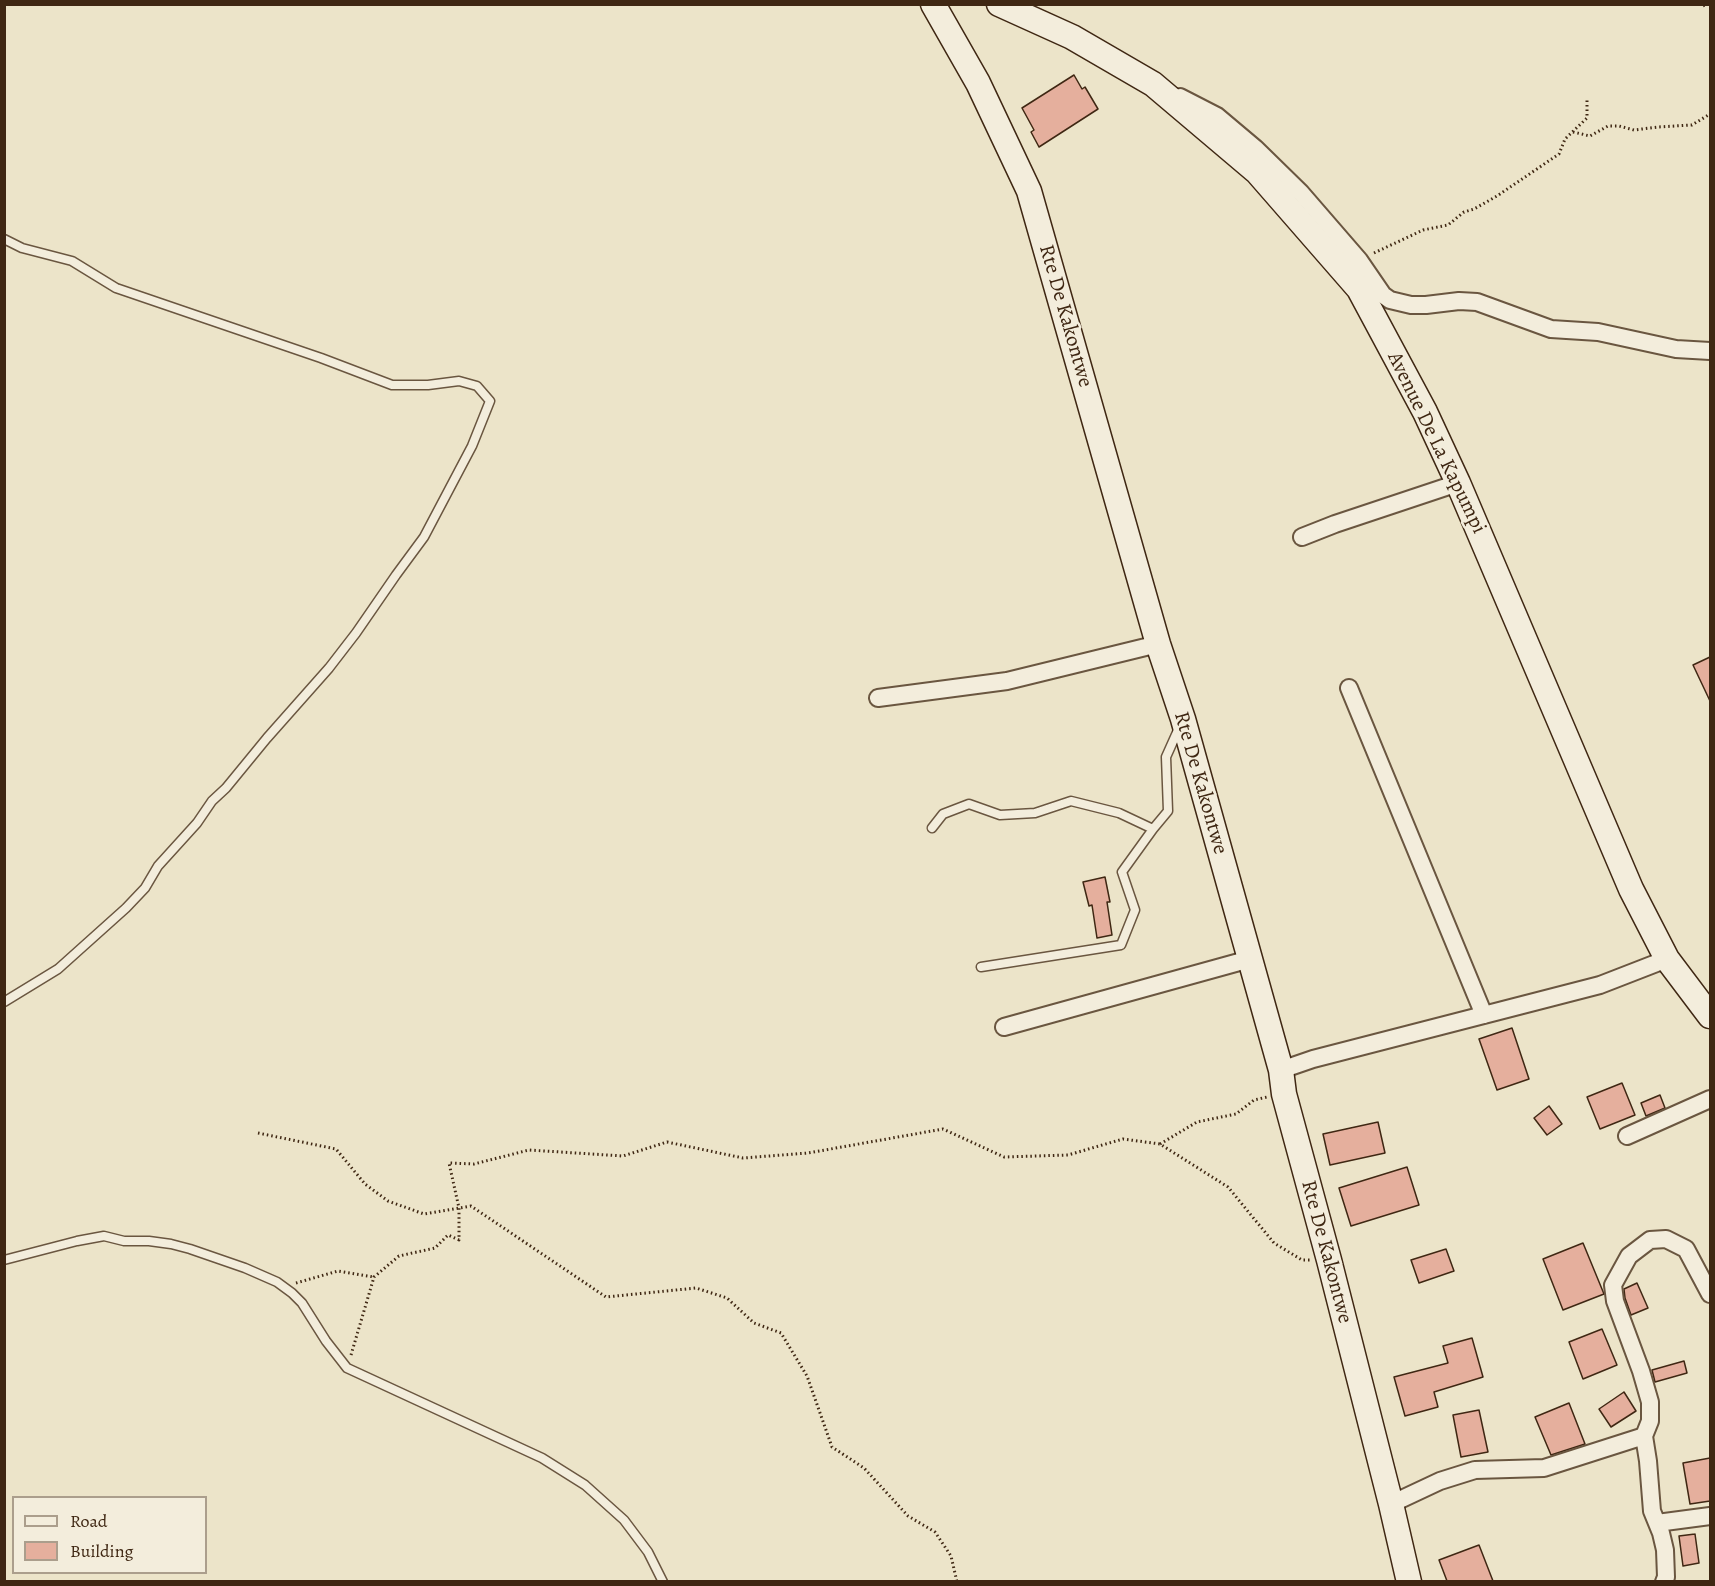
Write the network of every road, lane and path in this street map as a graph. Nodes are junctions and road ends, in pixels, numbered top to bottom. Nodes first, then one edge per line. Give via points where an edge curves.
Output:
1 (933, 4) edge
2 (999, 4) edge
3 (1153, 84) junction
4 (1587, 98) dead end
5 (1710, 114) edge
6 (1573, 132) junction
7 (4, 239) edge
8 (1359, 260) junction
9 (1710, 351) edge
10 (1458, 483) junction
11 (1302, 537) dead end
12 (1158, 644) junction
13 (1349, 688) dead end
14 (878, 698) dead end
15 (1183, 719) junction
16 (932, 828) dead end
17 (1153, 829) junction
18 (1250, 959) junction
19 (1667, 959) junction
20 (981, 967) dead end
21 (4, 1002) edge
22 (1484, 1015) junction
23 (1710, 1016) edge
24 (1004, 1027) dead end
25 (1281, 1070) junction
26 (1284, 1094) junction
27 (1710, 1099) edge
28 (258, 1133) dead end
29 (1626, 1136) dead end
30 (1160, 1144) junction
31 (459, 1208) junction
32 (4, 1260) edge
33 (1329, 1260) junction
34 (374, 1277) junction
35 (283, 1286) junction
36 (1710, 1294) edge
37 (347, 1368) junction
38 (1644, 1436) junction
39 (1391, 1504) junction
40 (1710, 1516) edge
41 (1657, 1523) junction
42 (663, 1581) edge
43 (957, 1581) edge
44 (1409, 1581) edge
45 (1664, 1581) edge

1 - 12 street, Rte De Kakontwe via 978,83 1029,191
2 - 3 street, Avenue De La Kapumpi via 1072,37
3 - 8 street via 1217,116 1255,148 1301,193
3 - 10 street, Avenue De La Kapumpi via 1257,172 1359,289
4 - 6 path via 1587,118
5 - 6 path via 1692,125 1634,130 1608,126 1590,136
6 - 8 path via 1564,140 1559,154 1497,196 1464,212 1448,225 1423,230
7 - 21 lane via 22,248 72,261 116,288 392,384 459,381 477,386 490,401 472,446 424,537 329,668 212,801 126,908 58,969
8 - 9 street via 1390,300 1426,305 1477,302 1551,329 1598,332 1676,350
10 - 11 street
10 - 19 street, Avenue De La Kapumpi via 1626,878
12 - 14 street via 1007,681
12 - 15 street, Rte De Kakontwe
13 - 22 street
15 - 17 lane via 1166,757 1168,811
15 - 18 street, Rte De Kakontwe
16 - 17 lane via 943,814 969,804 1000,815 1035,813 1071,801 1119,813
17 - 20 lane via 1122,872 1135,910 1121,945
18 - 24 street
18 - 25 street, Rte De Kakontwe
19 - 22 street via 1600,985
19 - 23 street, Avenue De La Kapumpi
22 - 25 street
25 - 26 street, Rte De Kakontwe
26 - 30 path via 1254,1100 1236,1113 1197,1122
26 - 33 street, Rte De Kakontwe
27 - 29 street
28 - 31 path via 336,1149 365,1184 388,1201 424,1214
30 - 31 path via 1124,1139 1068,1155 1004,1156 943,1129 808,1154 743,1158 667,1142 623,1156 529,1150 474,1164 449,1163
30 - 33 path via 1227,1187 1274,1243 1302,1260
31 - 34 path via 459,1240 448,1235 435,1248 399,1256
31 - 43 path via 471,1206 606,1297 696,1288 727,1298 754,1323 781,1333 807,1376 832,1447 864,1468 908,1516 935,1532 951,1556
32 - 35 lane via 104,1236 190,1249
33 - 39 street, Rte De Kakontwe
34 - 35 path via 338,1271
34 - 37 path
35 - 37 lane via 302,1303
36 - 38 street via 1686,1250 1666,1239 1650,1240 1629,1256 1613,1285 1650,1402 1650,1421
37 - 42 lane via 542,1458 585,1485 624,1520
38 - 39 street via 1544,1468 1475,1470
38 - 41 street via 1652,1511
39 - 44 street, Rte De Kakontwe
40 - 41 street
41 - 45 street via 1665,1550

